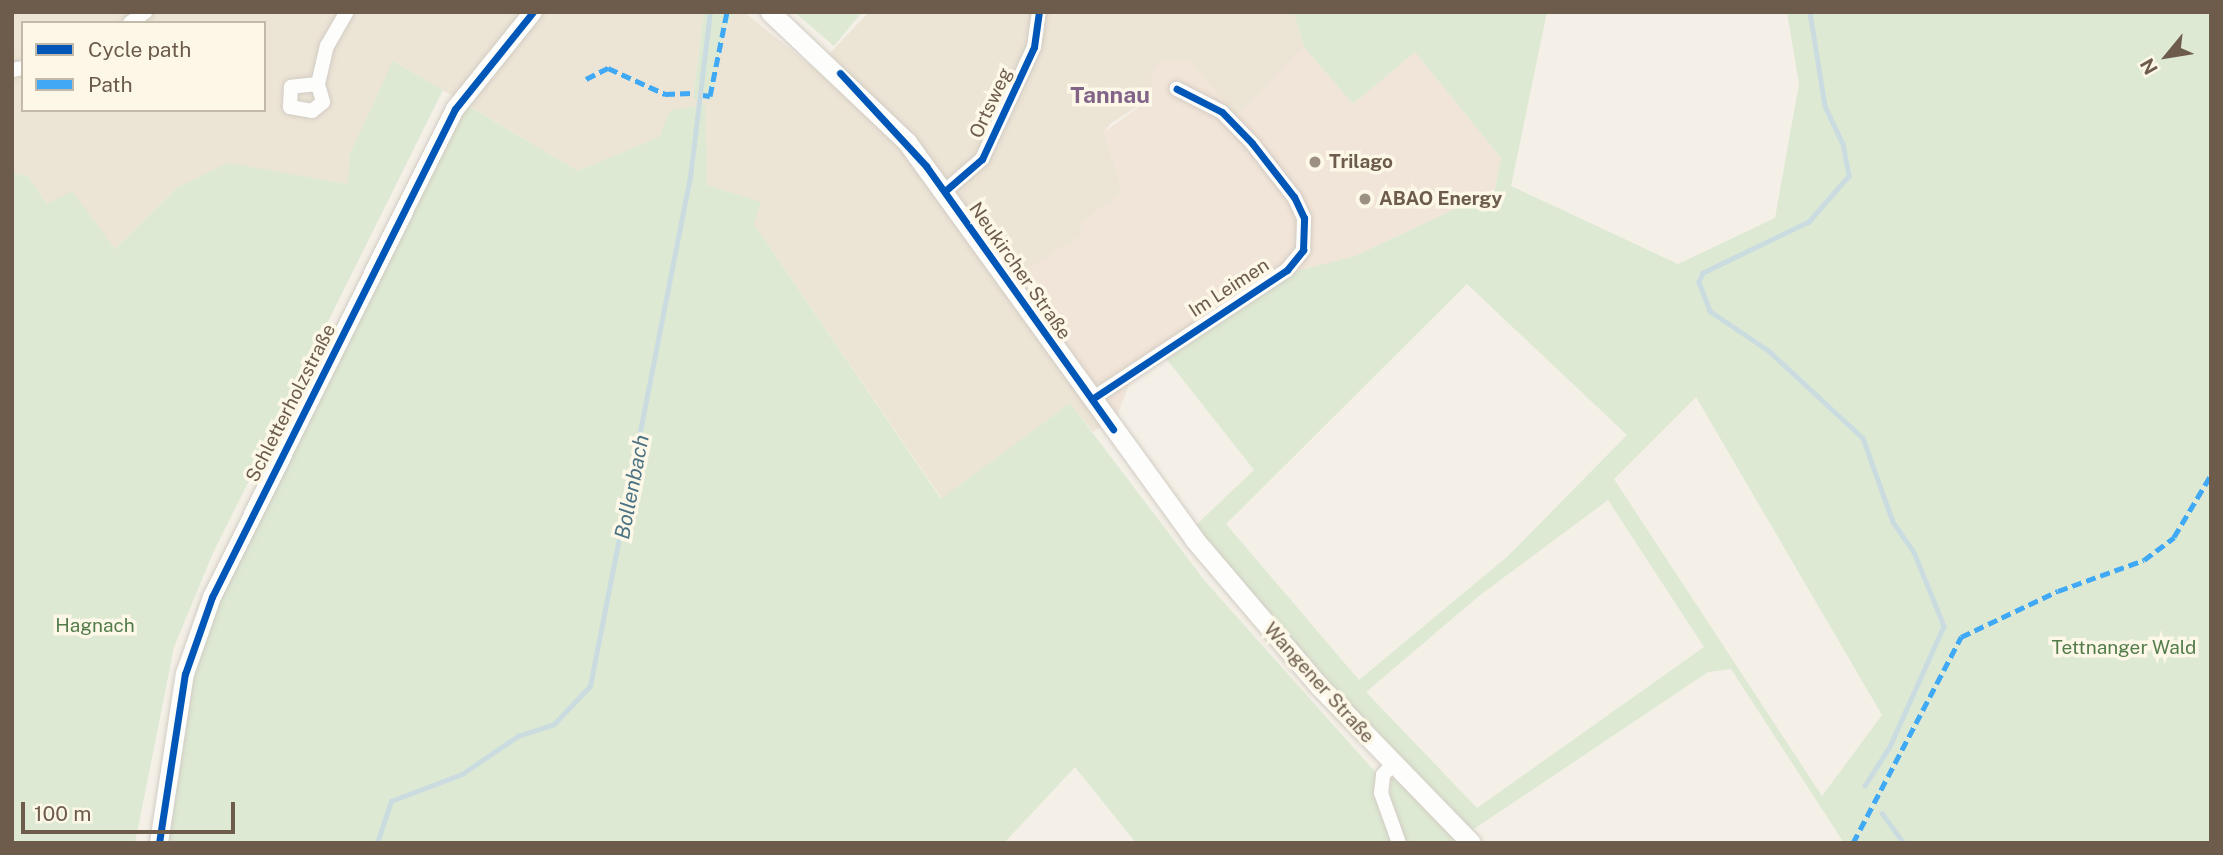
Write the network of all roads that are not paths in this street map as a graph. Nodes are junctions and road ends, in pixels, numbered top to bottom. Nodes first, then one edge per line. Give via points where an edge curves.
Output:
1 (347, 12) edge
2 (533, 12) edge
3 (770, 12) edge
4 (1039, 12) edge
5 (318, 84) dead end
6 (1177, 89) dead end
7 (945, 191) junction
8 (1092, 400) junction
9 (1176, 515) joint
10 (1393, 764) junction
11 (159, 843) edge
12 (1399, 843) edge
13 (1471, 843) edge

1 - 5 street via 327,46
2 - 11 street, Schletterholzstraße via 455,108 212,597 185,674
3 - 7 main road, Neukircher Straße via 869,100
4 - 7 street, Ortsweg via 1034,47 982,159
6 - 8 street, Im Leimen via 1222,111 1294,197 1304,218 1303,250 1287,270
7 - 8 main road, Neukircher Straße
8 - 9 main road, Neukircher Straße
9 - 10 main road, Wangener Straße
10 - 12 street via 1383,775 1381,793
10 - 13 main road, Wangener Straße

